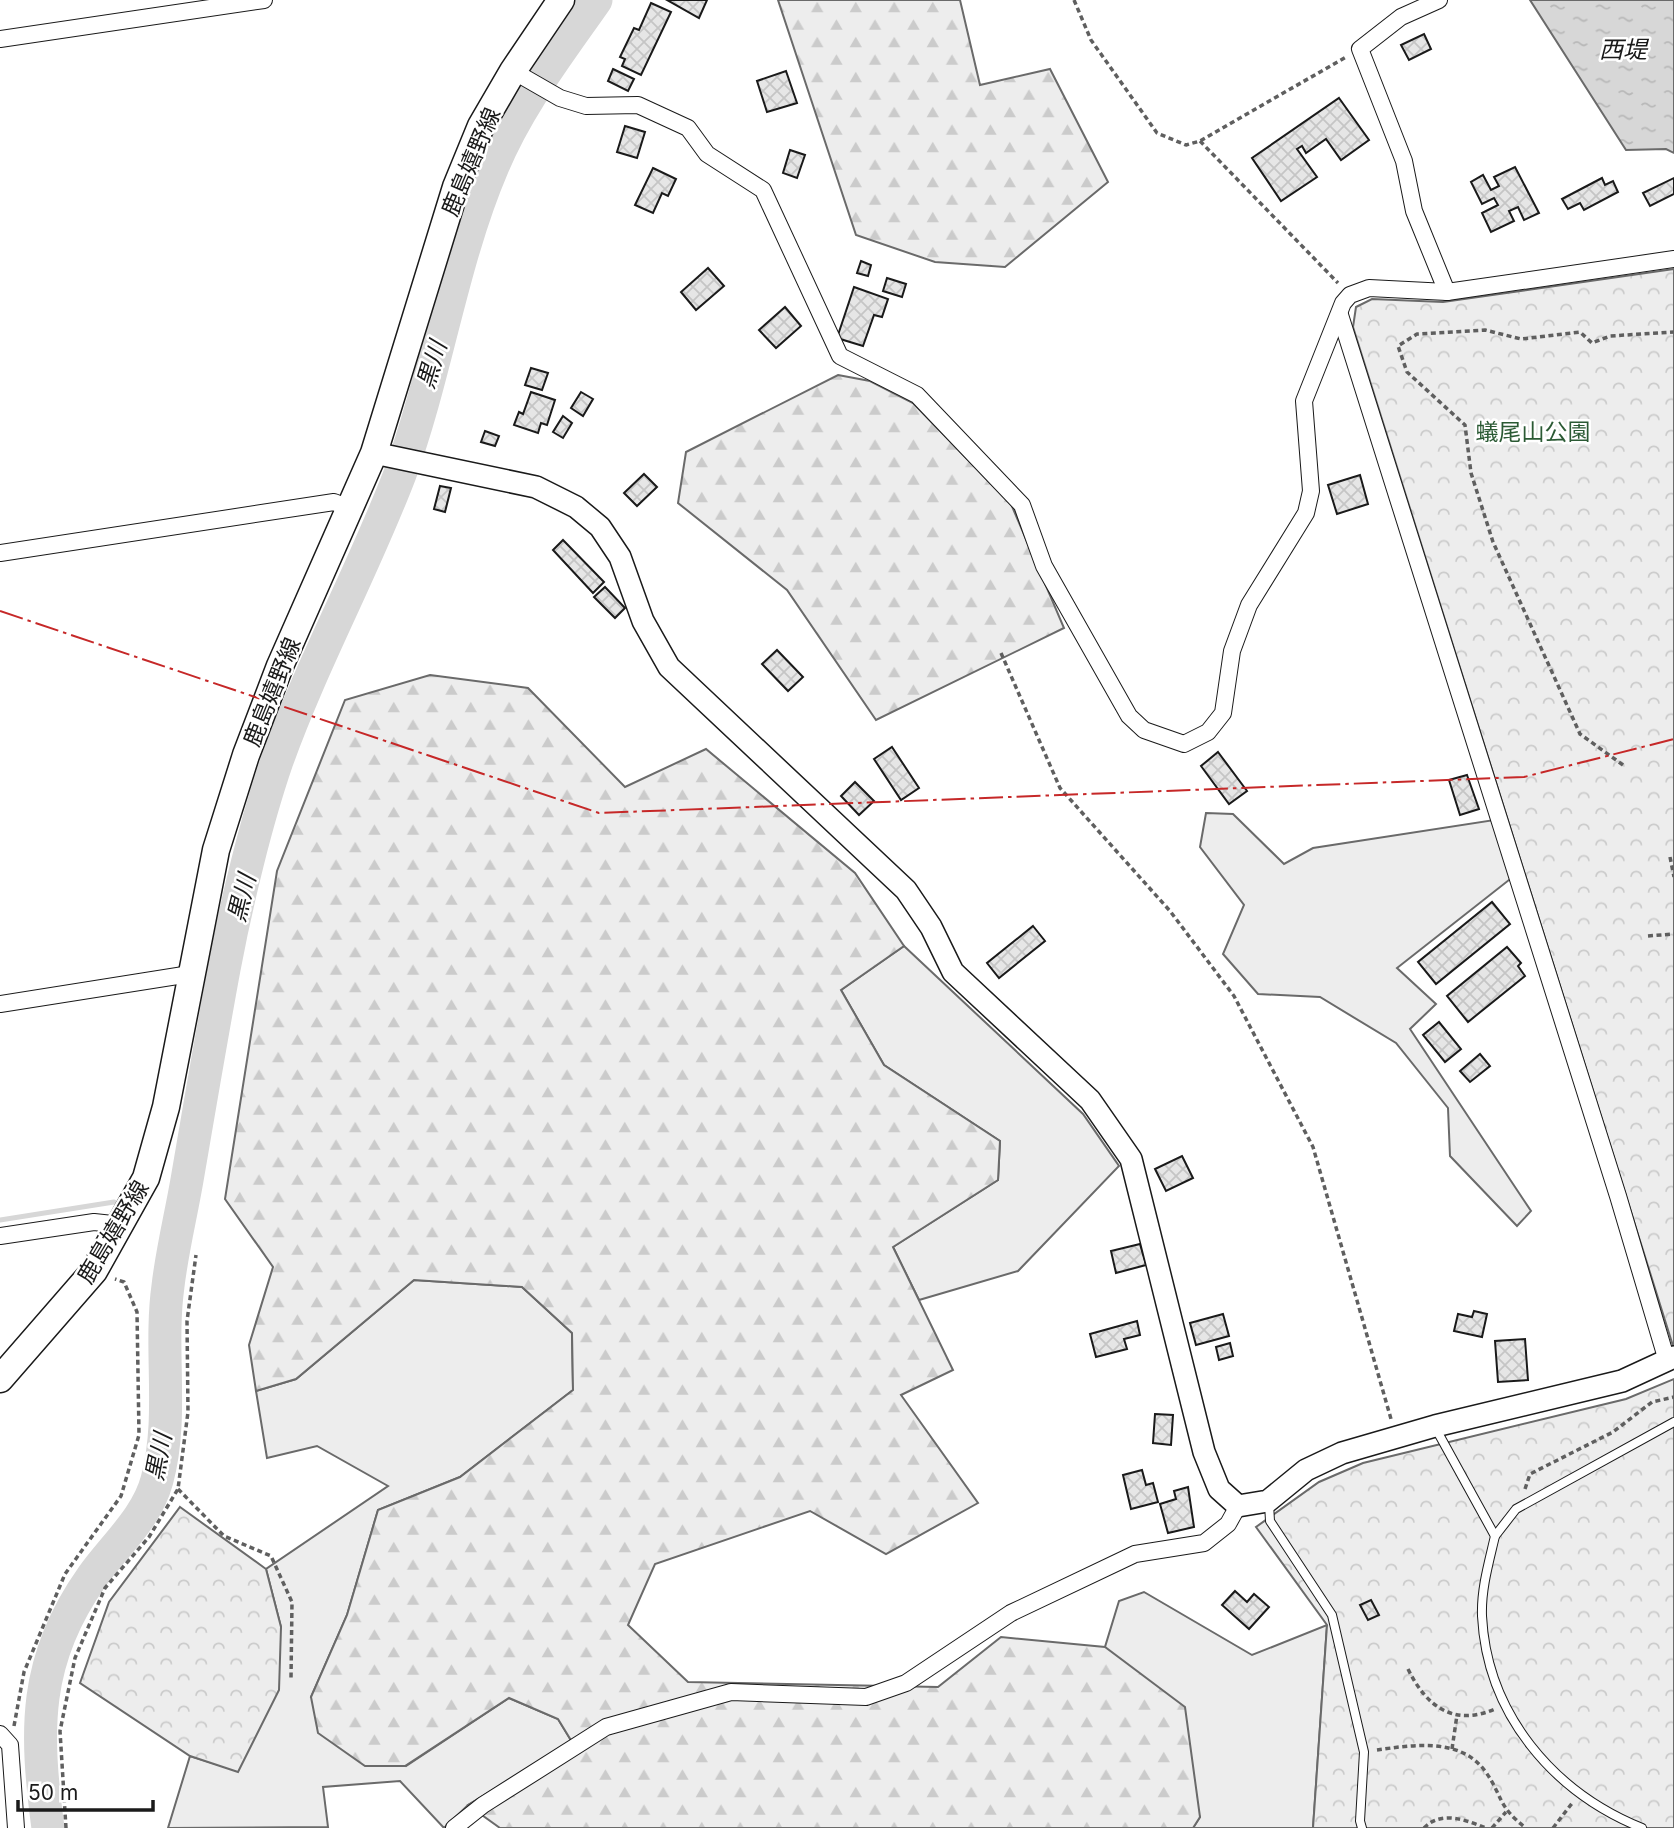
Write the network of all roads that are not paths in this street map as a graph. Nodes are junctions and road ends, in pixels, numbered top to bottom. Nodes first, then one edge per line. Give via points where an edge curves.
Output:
1 (264, 0) edge
2 (561, 0) edge
3 (1439, 0) edge
4 (0, 39) edge
5 (513, 71) junction
6 (1674, 259) edge
7 (1447, 292) junction
8 (1339, 314) junction
9 (374, 453) junction
10 (349, 508) junction
11 (0, 553) edge
12 (190, 974) junction
13 (0, 1004) edge
14 (122, 1226) junction
15 (0, 1236) edge
16 (1670, 1359) edge
17 (0, 1379) edge
18 (1674, 1422) edge
19 (1435, 1426) junction
20 (1268, 1501) junction
21 (1238, 1506) junction
22 (1495, 1536) junction
23 (5, 1739) edge
24 (16, 1828) edge
25 (454, 1828) edge
26 (1362, 1828) edge
27 (1642, 1828) edge

1 - 4 street
2 - 5 main road, 鹿島嬉野線
3 - 7 street via 1401,17 1360,49 1404,161 1414,211
5 - 8 street via 559,98 586,106 638,105 688,128 707,154 763,190 840,356 917,395 1022,505 1044,566 1129,716 1144,730 1184,744 1208,732 1223,713 1231,651 1249,605 1306,513 1311,491 1304,401
5 - 9 main road, 鹿島嬉野線 via 481,126 456,187
6 - 7 street
7 - 8 street via 1369,288 1350,295
8 - 16 street
9 - 10 main road, 鹿島嬉野線
9 - 21 street via 536,487 576,506 600,527 620,557 643,621 668,667 906,890 953,972 1090,1100 1131,1159 1204,1452 1219,1489
10 - 11 street via 334,502
10 - 12 main road, 鹿島嬉野線 via 246,755 216,850
12 - 13 street
12 - 14 main road, 鹿島嬉野線 via 166,1108 146,1178
14 - 15 street via 94,1222
14 - 17 main road, 鹿島嬉野線 via 94,1271
16 - 19 street via 1622,1381
18 - 22 lane via 1516,1509
19 - 20 street via 1342,1453 1306,1470
19 - 22 lane
20 - 21 street
20 - 26 lane via 1270,1521 1332,1615 1364,1752
21 - 25 street via 1228,1524 1205,1543 1135,1554 1011,1613 906,1684 866,1697 731,1692 606,1727
22 - 27 lane via 1482,1616 1503,1706 1551,1771 1621,1820
23 - 24 street

